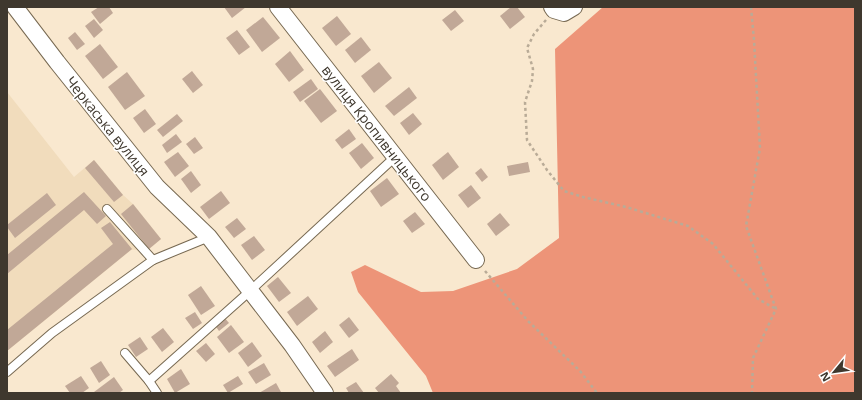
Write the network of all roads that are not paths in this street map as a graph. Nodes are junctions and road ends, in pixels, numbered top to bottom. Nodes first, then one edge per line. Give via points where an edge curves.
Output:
1 (15, 7) edge
2 (278, 7) edge
3 (574, 7) edge
4 (553, 9) edge
5 (395, 157) junction
6 (107, 208) dead end
7 (209, 237) junction
8 (153, 260) junction
9 (476, 260) road end
10 (250, 290) junction
11 (125, 353) dead end
12 (7, 372) edge
13 (149, 381) junction
14 (156, 393) edge
15 (325, 393) edge

1 - 7 street, Черкаська вулиця via 157,187
2 - 5 street, вулиця Кропивницького
3 - 4 street via 564,13
5 - 9 street, вулиця Кропивницького
5 - 10 lane
6 - 8 lane
7 - 8 lane
7 - 10 street, Черкаська вулиця
8 - 12 lane via 52,334
10 - 13 lane
10 - 15 street, Черкаська вулиця
11 - 13 lane
13 - 14 lane

